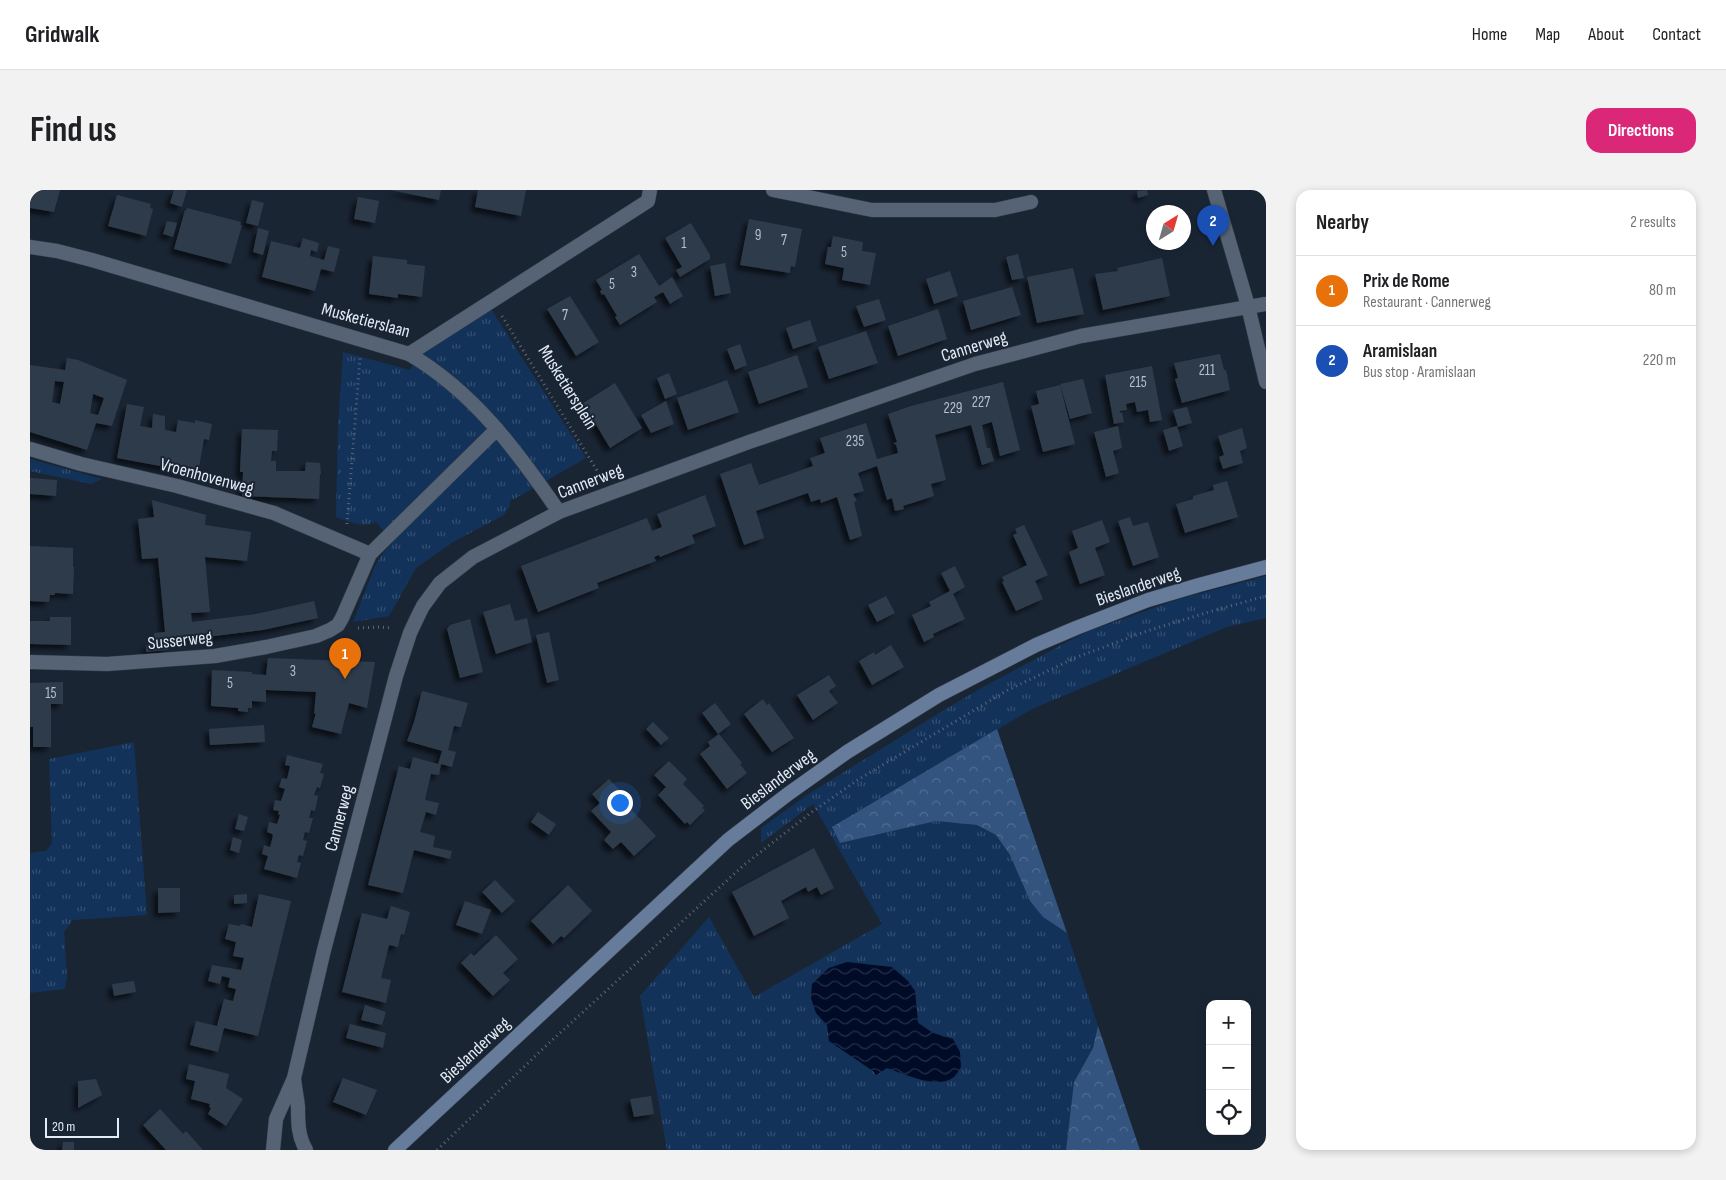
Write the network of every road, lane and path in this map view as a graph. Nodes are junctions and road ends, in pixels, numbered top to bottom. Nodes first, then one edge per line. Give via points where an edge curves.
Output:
1 (650, 190) edge
2 (773, 190) edge
3 (1214, 190) edge
4 (1031, 202) dead end
5 (30, 247) edge
6 (493, 301) junction
7 (1266, 304) edge
8 (1248, 306) junction
9 (361, 340) junction
10 (409, 354) junction
11 (1266, 382) edge
12 (497, 429) junction
13 (30, 449) edge
14 (611, 493) junction
15 (559, 512) junction
16 (345, 544) junction
17 (370, 554) junction
18 (1266, 567) edge
19 (1266, 596) edge
20 (330, 630) junction
21 (410, 634) junction
22 (30, 662) edge
23 (294, 1078) junction
24 (273, 1150) edge
25 (306, 1150) edge
26 (394, 1150) edge
27 (437, 1150) edge

1 - 6 street, Musketierslaan via 648,201
2 - 4 street via 872,210 995,210
3 - 8 street
5 - 9 street, Musketierslaan via 92,260
6 - 10 street, Musketierslaan
6 - 14 path, Musketiersplein
7 - 8 street, Cannerweg
8 - 11 street
8 - 14 street, Cannerweg via 1081,336 975,364
9 - 10 street, Musketierslaan
9 - 16 path
10 - 12 street via 450,383
12 - 15 street
12 - 17 street
13 - 16 street, Vroenhovenweg via 274,513
14 - 15 street, Cannerweg
15 - 21 street, Cannerweg via 494,544 456,568 430,595
16 - 17 street, Vroenhovenweg
17 - 20 street via 342,618
18 - 26 main road, Bieslanderweg via 1148,600 1060,635 939,694 847,752 728,840
19 - 27 path via 1147,631 1077,657 1008,690 859,779 744,865
20 - 21 path via 384,627
20 - 22 street, Susserweg via 292,642 207,656 107,664
21 - 23 street, Cannerweg via 324,950
23 - 24 street, Cannerweg via 276,1119
23 - 25 street, Cannerweg via 298,1128

